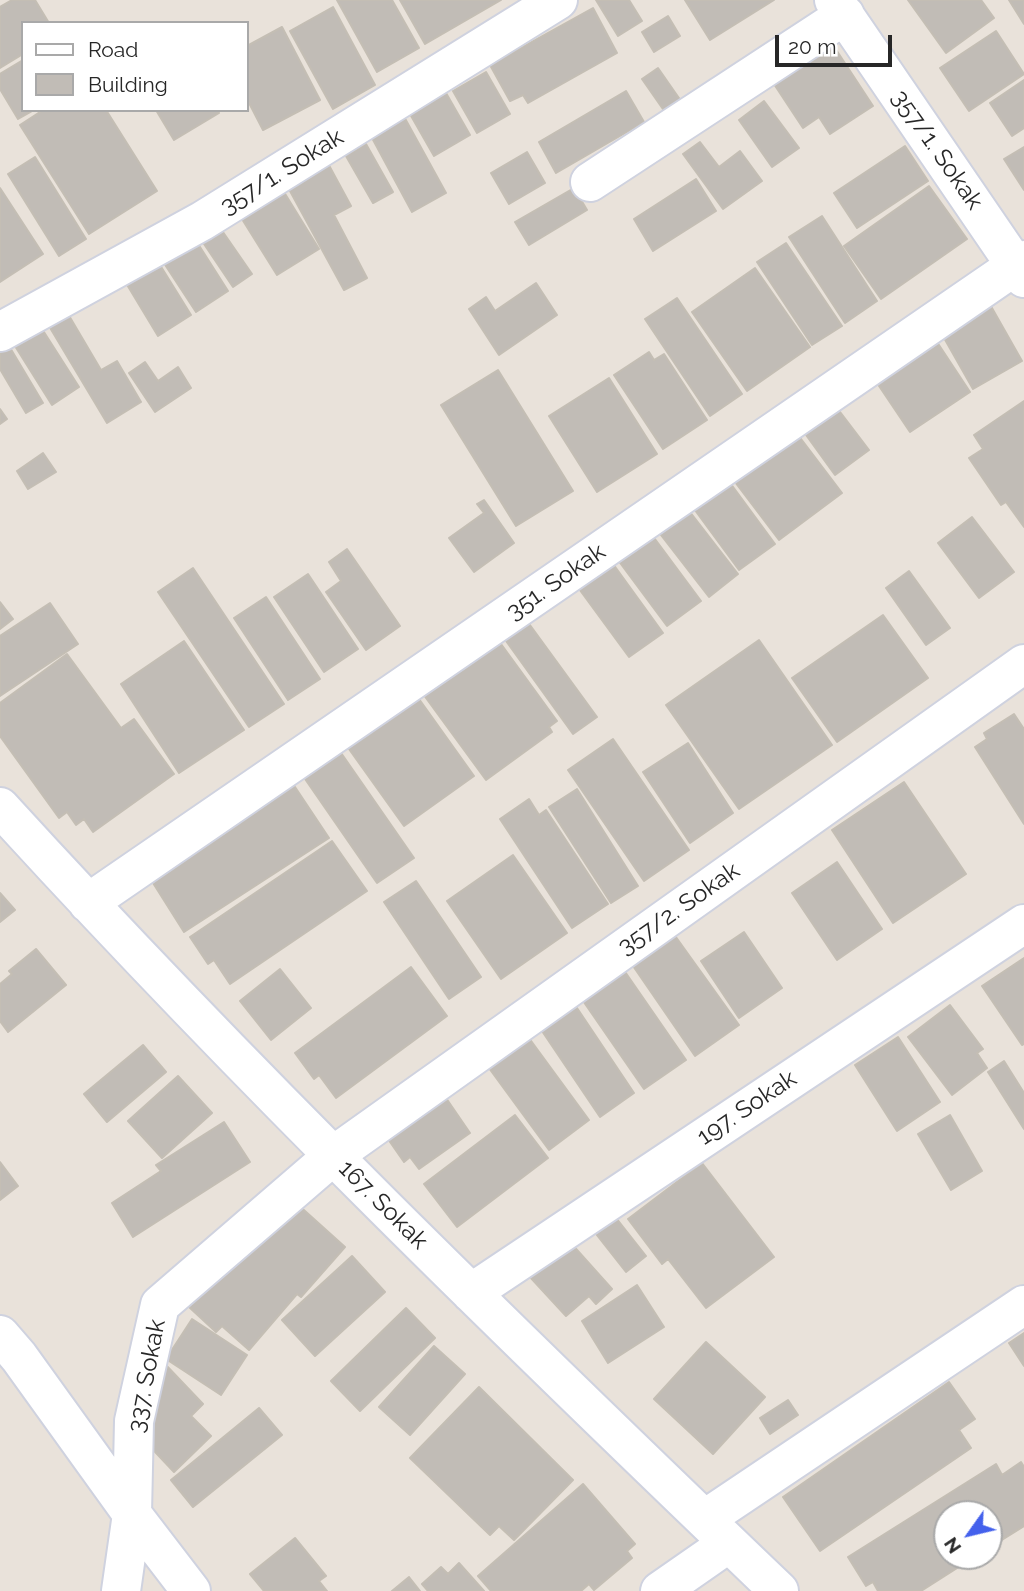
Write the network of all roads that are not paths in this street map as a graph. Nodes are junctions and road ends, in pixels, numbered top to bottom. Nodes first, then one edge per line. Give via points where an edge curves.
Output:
1 (558, 0) edge
2 (839, 8) edge
3 (590, 182) dead end
4 (1022, 268) edge
5 (0, 332) edge
6 (1024, 664) edge
7 (0, 807) edge
8 (88, 904) junction
9 (1024, 924) edge
10 (334, 1155) junction
11 (471, 1293) junction
12 (1024, 1305) edge
13 (6, 1354) edge
14 (132, 1514) junction
15 (717, 1531) junction
16 (121, 1591) edge
17 (191, 1591) edge
18 (660, 1591) edge
19 (779, 1591) edge

1 - 5 street, 357/1. Sokak via 202,221
2 - 3 street
2 - 4 street, 357/1. Sokak
4 - 8 street, 351. Sokak
6 - 10 street, 357/2. Sokak
7 - 8 street, 167. Sokak
8 - 10 street, 167. Sokak
9 - 11 street, 197. Sokak
10 - 11 street, 167. Sokak
10 - 14 street, 337. Sokak via 160,1306 134,1421
11 - 15 street, 167. Sokak
12 - 15 street
13 - 14 street
14 - 16 street, 337. Sokak
14 - 17 street
15 - 18 street
15 - 19 street, 167. Sokak

